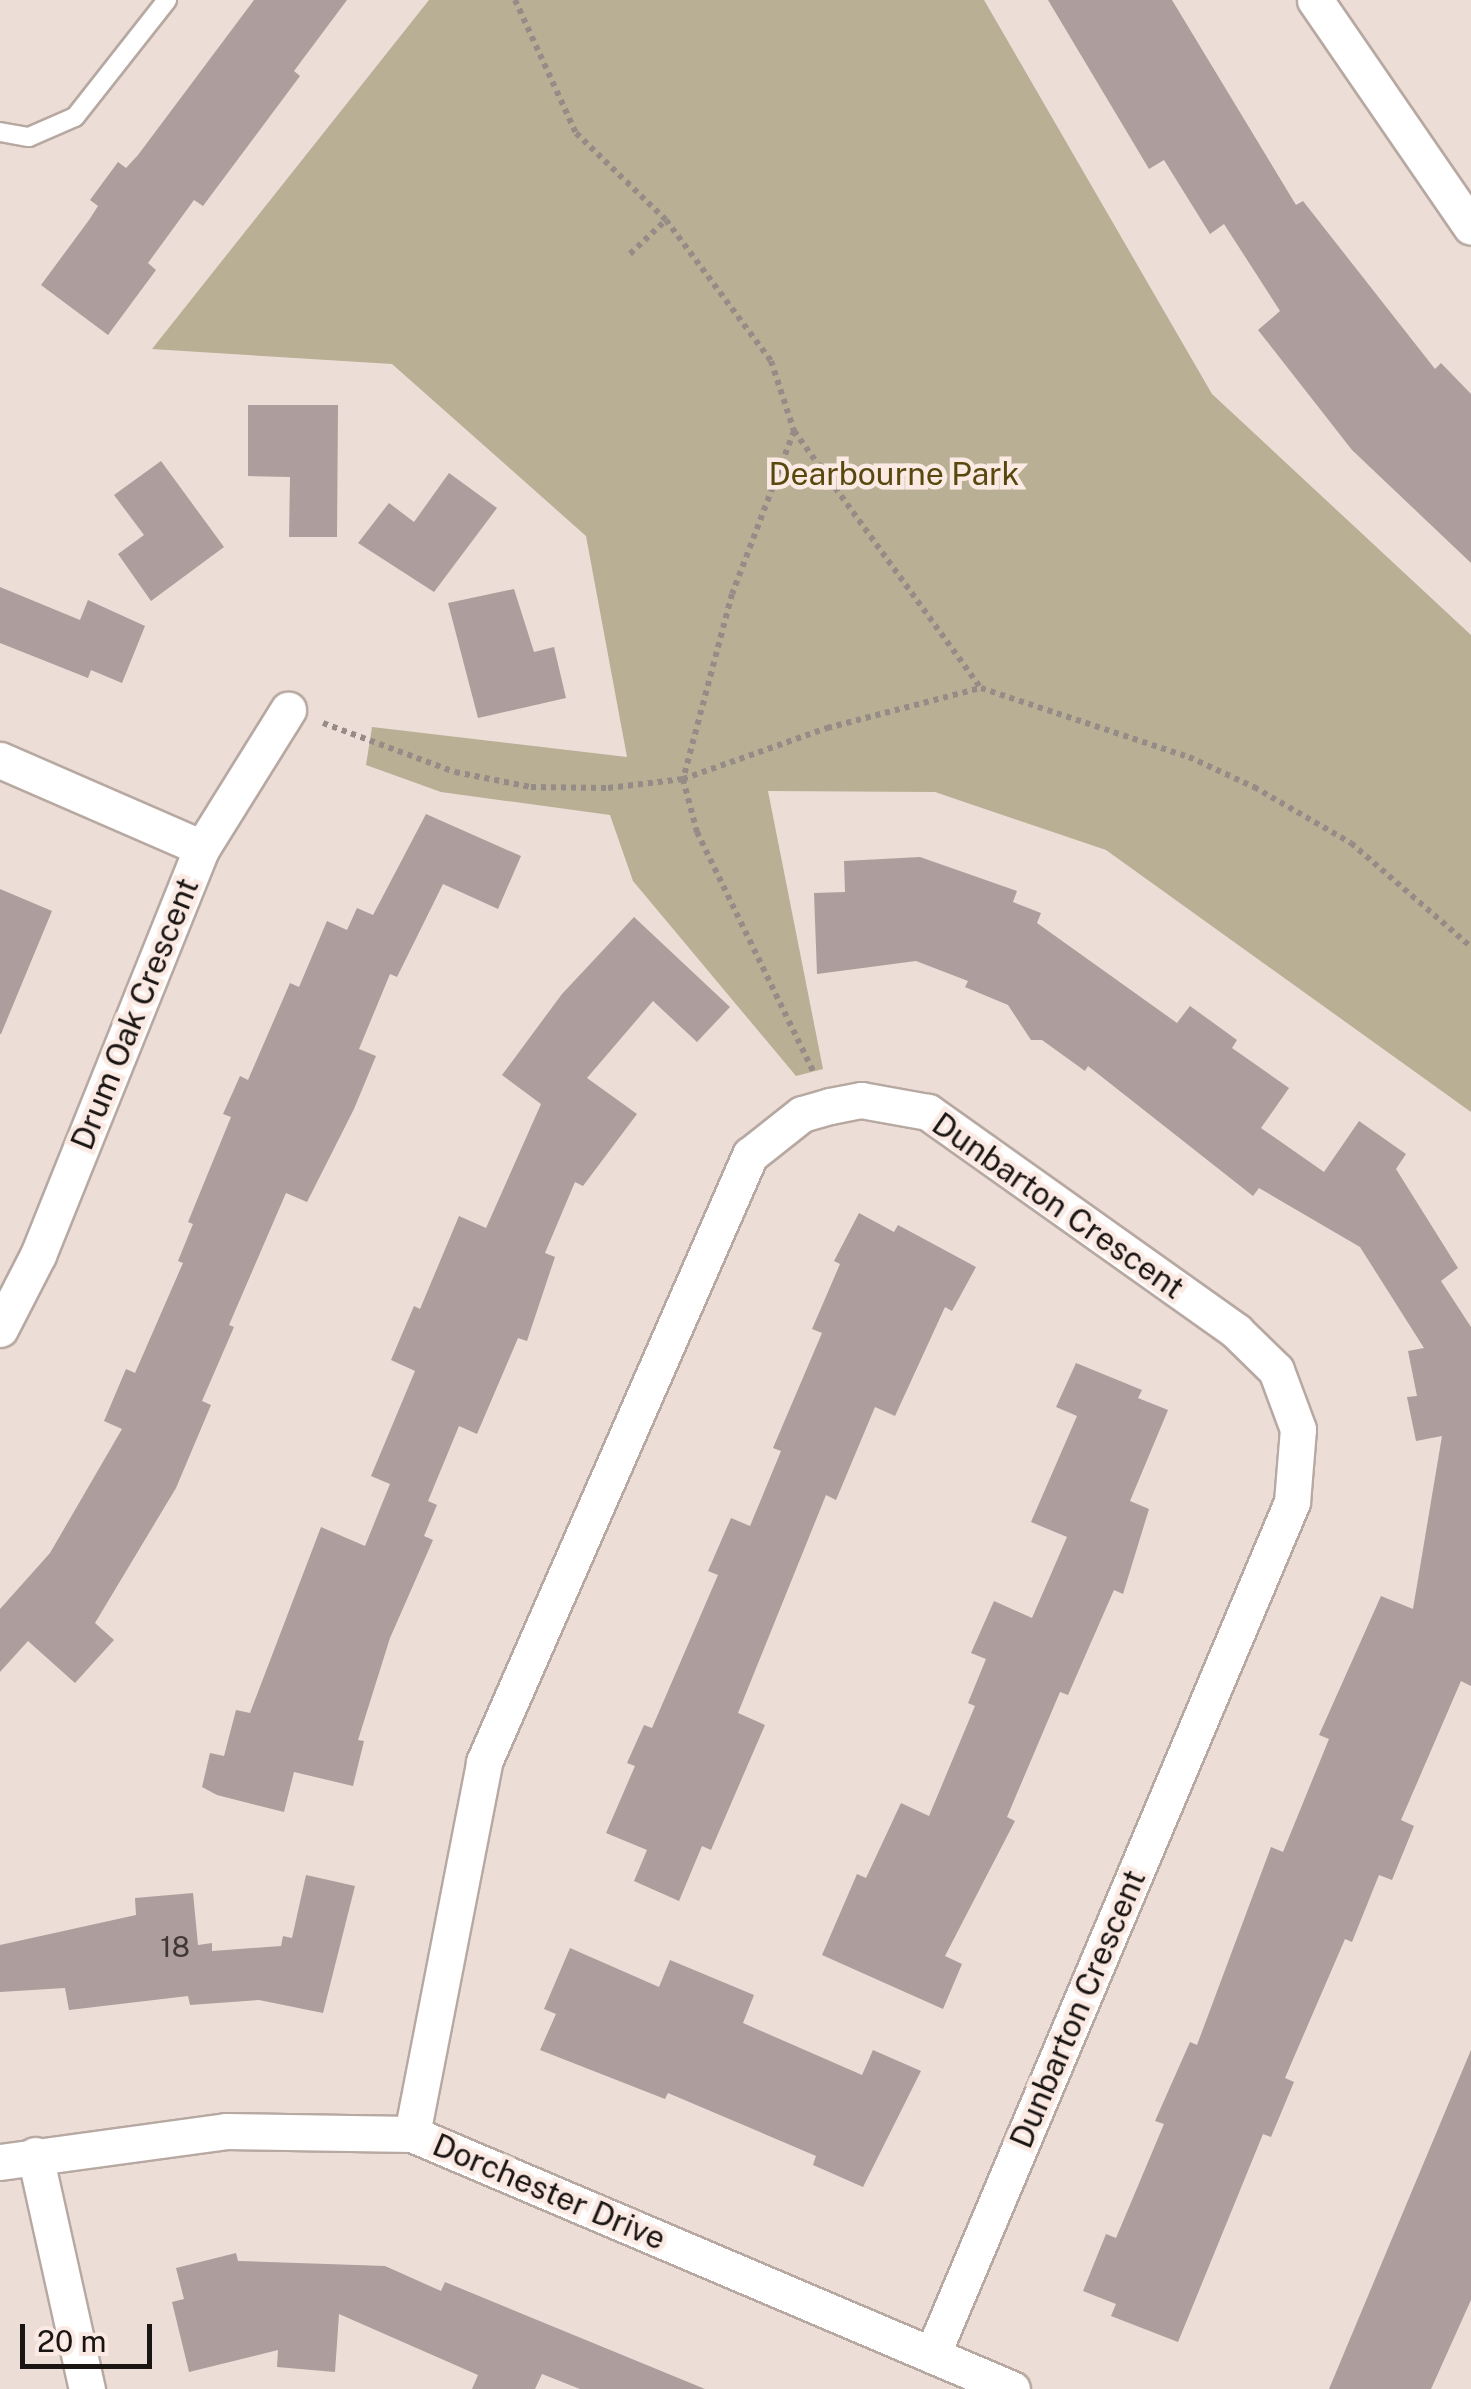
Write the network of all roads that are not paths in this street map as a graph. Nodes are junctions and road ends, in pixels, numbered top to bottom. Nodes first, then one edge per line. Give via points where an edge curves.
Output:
1 (167, 0) edge
2 (1314, 0) edge
3 (0, 132) edge
4 (1471, 227) edge
5 (288, 710) road end
6 (0, 760) edge
7 (202, 848) junction
8 (0, 1329) edge
9 (412, 2134) junction
10 (35, 2154) junction
11 (0, 2162) edge
12 (932, 2356) junction
13 (87, 2389) edge
14 (1012, 2389) edge

1 - 3 lane via 75,117 29,137
2 - 4 street
5 - 7 street, Drum Oak Crescent
6 - 7 street
7 - 8 street, Drum Oak Crescent via 38,1255
9 - 10 street, Dorchester Drive via 226,2131
9 - 12 street, Dorchester Drive
9 - 12 street, Dunbarton Crescent via 484,1762 750,1155 802,1114 830,1106 861,1100 928,1112 1236,1331 1276,1370 1298,1429 1292,1502
10 - 11 street, Dorchester Drive
10 - 13 street
12 - 14 street, Dorchester Drive

